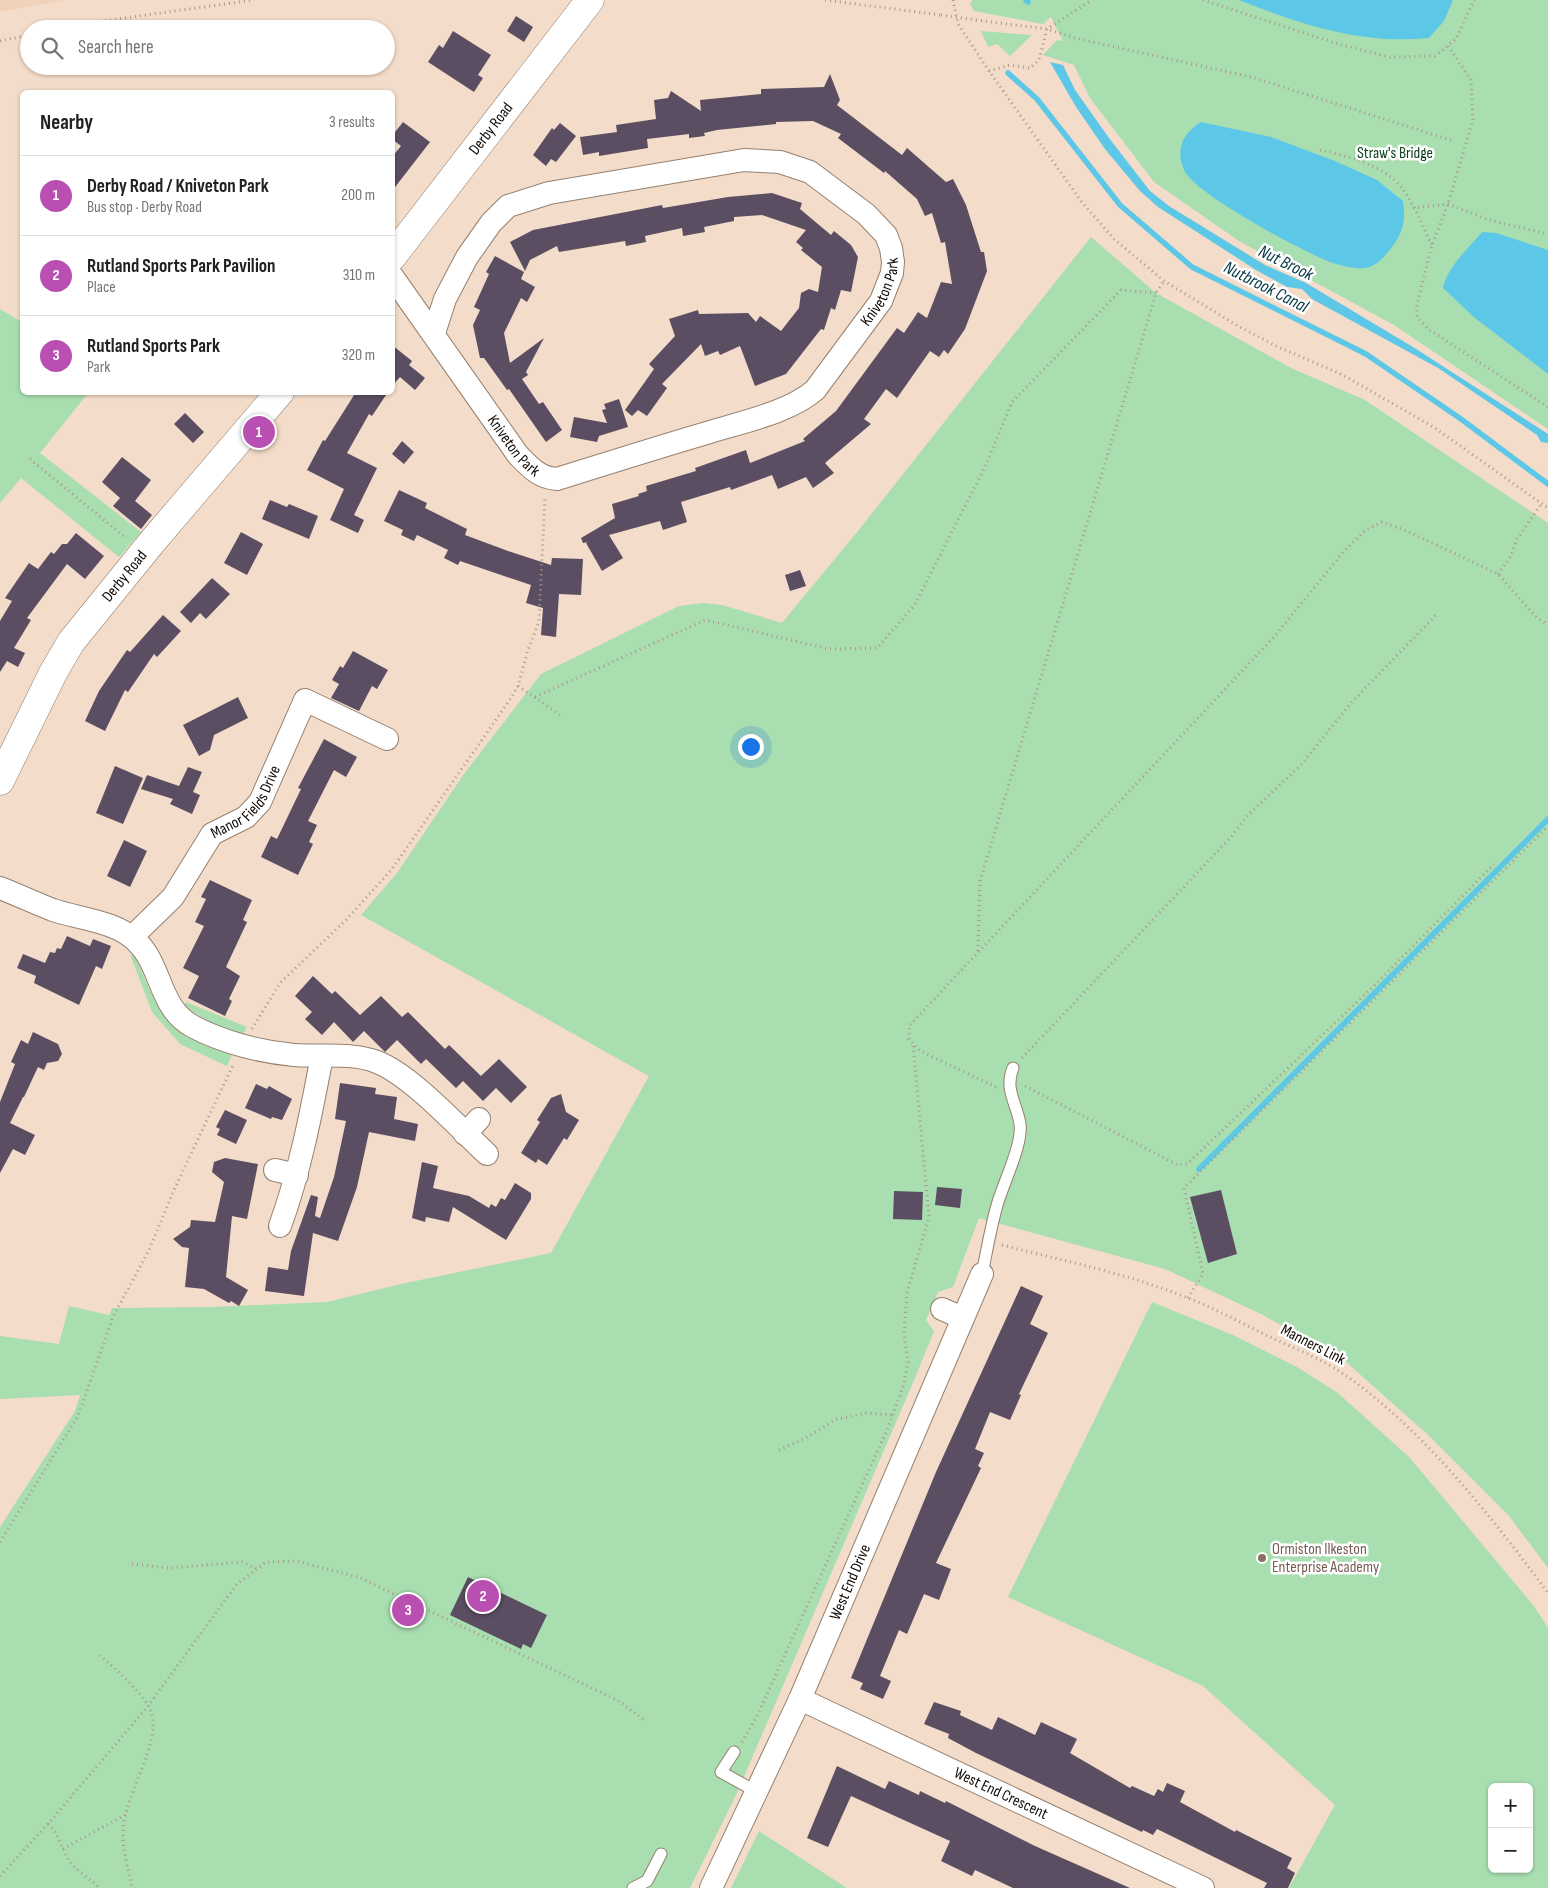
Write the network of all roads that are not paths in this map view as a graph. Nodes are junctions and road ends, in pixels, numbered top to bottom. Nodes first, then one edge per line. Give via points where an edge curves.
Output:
1 (583, 10) edge
2 (395, 253) edge
3 (395, 280) edge
4 (434, 333) junction
5 (277, 395) edge
6 (387, 739) dead end
7 (0, 780) edge
8 (0, 888) edge
9 (132, 938) junction
10 (322, 1056) junction
11 (1011, 1073) road end
12 (487, 1154) dead end
13 (275, 1170) dead end
14 (297, 1175) junction
15 (280, 1226) dead end
16 (982, 1274) joint
17 (942, 1309) dead end
18 (962, 1318) junction
19 (800, 1699) junction
20 (734, 1752) road end
21 (757, 1792) junction
22 (661, 1854) dead end
23 (633, 1888) edge
24 (711, 1888) edge
25 (1203, 1888) edge

1 - 2 main road, Derby Road
3 - 4 street, Kniveton Park
4 - 4 street, Kniveton Park via 518,455 534,472 557,479 742,422 807,396 870,318 888,287 893,262 891,248 886,235 866,214 810,172 780,162 744,160 549,193 508,206 492,223 467,257 445,299
5 - 7 main road, Derby Road via 71,642 52,672
6 - 9 street, Manor Fields Drive via 305,700 260,802 246,817 212,834 173,897
8 - 9 street via 53,910 122,931
9 - 10 street via 146,952 175,1013 192,1026 243,1045 292,1055
10 - 12 street via 361,1058 386,1066 472,1126
10 - 14 street
11 - 16 lane via 1010,1095 1020,1125
13 - 14 street
14 - 15 street
16 - 18 street, West End Drive
17 - 18 street
18 - 19 street, West End Drive
19 - 21 street, West End Drive
19 - 25 street, West End Crescent
20 - 21 lane via 721,1772
21 - 24 street, West End Drive
22 - 23 lane via 647,1881

